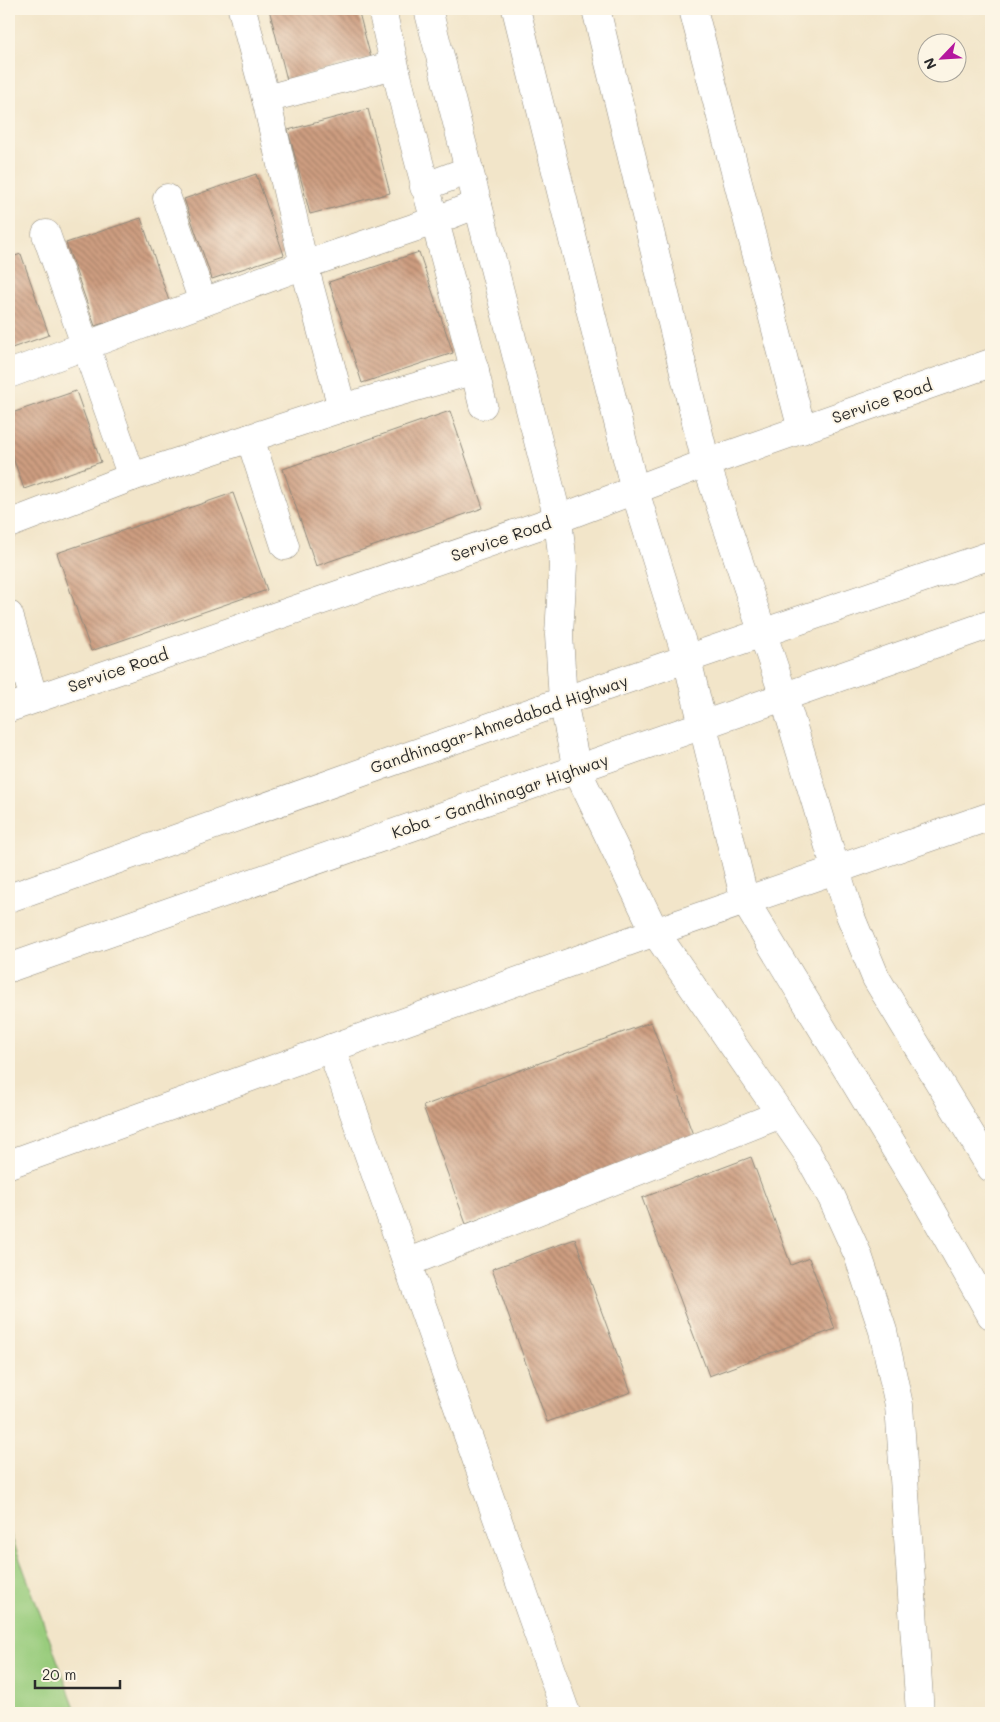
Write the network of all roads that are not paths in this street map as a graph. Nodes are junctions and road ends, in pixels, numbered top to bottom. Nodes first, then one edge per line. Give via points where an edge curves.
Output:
1 (242, 9) edge
2 (382, 9) edge
3 (428, 9) edge
4 (516, 9) edge
5 (596, 9) edge
6 (693, 9) edge
7 (394, 65) junction
8 (266, 99) junction
9 (469, 170) junction
10 (424, 187) junction
11 (166, 198) dead end
12 (478, 204) junction
13 (434, 222) junction
14 (46, 234) dead end
15 (304, 265) junction
16 (203, 302) junction
17 (86, 345) junction
18 (991, 363) edge
19 (474, 370) junction
20 (9, 374) edge
21 (483, 405) dead end
22 (342, 408) junction
23 (802, 430) junction
24 (250, 438) junction
25 (706, 463) junction
26 (132, 477) junction
27 (635, 491) junction
28 (558, 519) junction
29 (9, 524) edge
30 (285, 546) dead end
31 (991, 554) edge
32 (9, 615) edge
33 (991, 624) edge
34 (762, 633) junction
35 (687, 659) junction
36 (784, 697) junction
37 (34, 699) junction
38 (563, 701) junction
39 (9, 708) edge
40 (703, 725) junction
41 (577, 770) junction
42 (991, 816) edge
43 (836, 870) junction
44 (9, 898) edge
45 (745, 901) junction
46 (655, 932) junction
47 (9, 968) edge
48 (331, 1048) junction
49 (781, 1114) junction
50 (9, 1164) edge
51 (991, 1168) edge
52 (407, 1262) junction
53 (991, 1315) edge
54 (566, 1713) edge
55 (920, 1713) edge

1 - 8 street
2 - 7 street
3 - 9 street
4 - 27 street
5 - 25 street
6 - 23 street
7 - 8 street
7 - 10 street
8 - 15 street
9 - 10 street
9 - 12 street
10 - 13 street
11 - 16 street
12 - 13 street
12 - 28 street
13 - 15 street
13 - 19 street
14 - 17 street
15 - 16 street
15 - 22 street
16 - 17 street
17 - 20 street
17 - 26 street
18 - 23 street, Service Road
19 - 21 street
19 - 22 street
22 - 24 street
23 - 25 street, Service Road
24 - 26 street
24 - 30 street
25 - 27 street, Service Road
25 - 34 street
26 - 29 street
27 - 28 street, Service Road
27 - 35 street
28 - 37 street, Service Road
28 - 38 street via 563,565 559,635
31 - 34 street, Gandhinagar-Ahmedabad Highway
32 - 37 street
33 - 36 street, Koba - Gandhinagar Highway
34 - 35 street, Gandhinagar-Ahmedabad Highway
34 - 36 street
35 - 38 street, Gandhinagar-Ahmedabad Highway
35 - 40 street
36 - 40 street, Koba - Gandhinagar Highway
36 - 43 street
37 - 39 street, Service Road
38 - 41 street
38 - 44 street, Gandhinagar-Ahmedabad Highway
40 - 41 street, Koba - Gandhinagar Highway
40 - 45 street
41 - 46 street
41 - 47 street, Koba - Gandhinagar Highway
42 - 43 street
43 - 45 street
43 - 51 street via 850,915 876,978
45 - 46 street
45 - 53 street via 919,1188
46 - 48 street
46 - 49 street
48 - 50 street
48 - 52 street
49 - 52 street
49 - 55 street via 832,1198 858,1255 882,1331 899,1405
52 - 54 street

